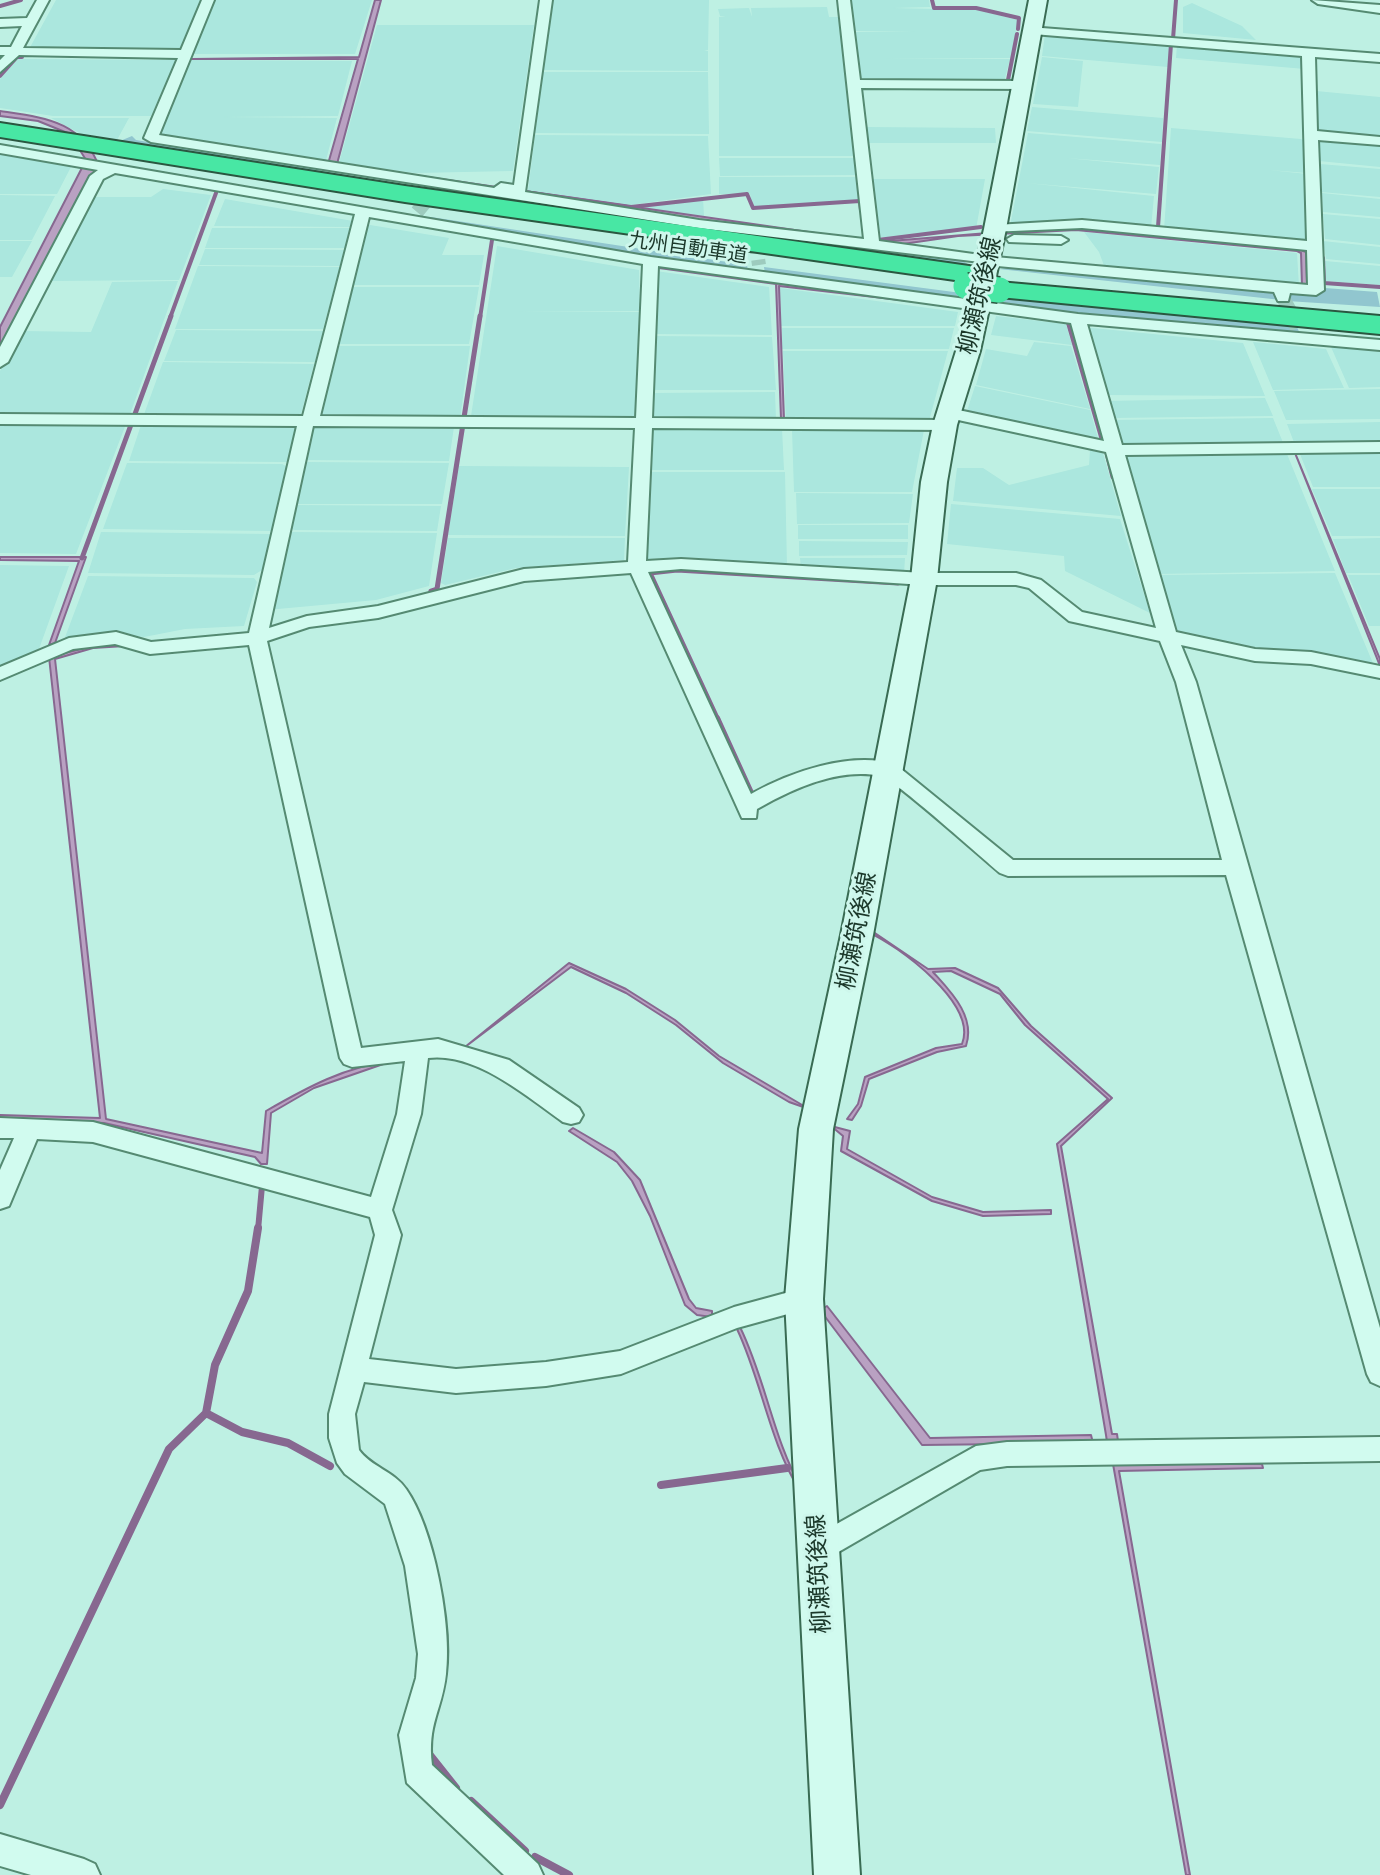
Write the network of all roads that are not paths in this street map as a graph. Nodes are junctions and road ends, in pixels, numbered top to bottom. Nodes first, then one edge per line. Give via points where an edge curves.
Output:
1 (43, 0) edge
2 (208, 0) edge
3 (546, 0) edge
4 (844, 0) edge
5 (1038, 0) edge
6 (1318, 0) edge
7 (1380, 9) edge
8 (31, 22) junction
9 (0, 23) edge
10 (1033, 30) junction
11 (7, 52) edge
12 (1308, 53) junction
13 (185, 54) junction
14 (1380, 58) edge
15 (0, 68) edge
16 (854, 84) junction
17 (1023, 85) junction
18 (0, 130) edge
19 (1311, 135) junction
20 (0, 141) edge
21 (1380, 141) edge
22 (0, 149) edge
23 (120, 159) junction
24 (436, 189) junction
25 (363, 213) junction
26 (1061, 240) dead end
27 (872, 243) junction
28 (1315, 246) junction
29 (651, 261) junction
30 (986, 269) junction
31 (1380, 313) edge
32 (1078, 319) junction
33 (1380, 325) edge
34 (1380, 345) edge
35 (0, 362) edge
36 (0, 419) edge
37 (947, 419) junction
38 (308, 421) junction
39 (642, 423) junction
40 (1380, 447) edge
41 (1113, 449) junction
42 (637, 567) junction
43 (924, 579) junction
44 (1167, 634) junction
45 (257, 638) junction
46 (1380, 672) edge
47 (0, 674) edge
48 (888, 769) junction
49 (1235, 867) junction
50 (418, 1048) junction
51 (570, 1116) dead end
52 (0, 1128) edge
53 (30, 1128) junction
54 (0, 1199) edge
55 (380, 1210) junction
56 (804, 1299) junction
57 (354, 1369) junction
58 (1380, 1374) edge
59 (1380, 1449) edge
60 (818, 1549) junction
61 (0, 1850) edge
62 (84, 1875) edge
63 (527, 1875) edge
64 (837, 1875) edge

1 - 8 street
2 - 13 street
3 - 24 street via 520,190 444,179
4 - 16 street
5 - 10 main road, 柳瀬筑後線
6 - 7 street
8 - 9 street
8 - 11 street
10 - 12 street
10 - 17 main road, 柳瀬筑後線
11 - 13 street
11 - 15 street
12 - 14 street
12 - 19 street
13 - 24 street via 151,138
16 - 17 street
16 - 27 street
17 - 30 main road, 柳瀬筑後線
18 - 23 highway, 九州自動車道
19 - 21 street
19 - 28 street
20 - 23 highway, 九州自動車道
22 - 23 street
23 - 25 street
23 - 30 highway, 九州自動車道 via 656,244
23 - 35 street via 97,176
24 - 27 street via 755,235
25 - 29 street via 414,216
25 - 38 street
26 - 30 street
27 - 30 street
28 - 30 street via 1082,224
28 - 30 street via 1316,290 1282,293
29 - 30 street via 760,271
29 - 39 street
30 - 31 highway, 九州自動車道
30 - 32 street
30 - 33 highway, 九州自動車道
30 - 37 main road, 柳瀬筑後線
32 - 34 street via 1302,333
32 - 41 street
36 - 38 street
37 - 39 street
37 - 41 street
37 - 43 main road, 柳瀬筑後線
38 - 39 street
38 - 45 street
39 - 42 street
40 - 41 street
41 - 44 street
42 - 43 street via 681,564
42 - 45 street via 524,575 378,612 307,622
42 - 48 street via 747,809 790,781 853,769
43 - 44 street via 1016,579 1035,584 1076,617
43 - 48 main road, 柳瀬筑後線
44 - 46 street via 1255,655 1311,658
44 - 49 street via 1186,682
45 - 47 street via 150,648 116,638 69,644
45 - 50 street via 352,1058
48 - 49 street via 1008,868
48 - 56 main road, 柳瀬筑後線 via 816,1129
49 - 58 street
50 - 51 street via 438,1048 501,1066
50 - 55 street via 409,1114
52 - 53 street
53 - 54 street
53 - 55 street via 93,1132
55 - 57 street via 388,1235
56 - 57 street via 734,1318 621,1362 546,1374 456,1381
56 - 60 main road, 柳瀬筑後線
57 - 63 street via 340,1439 355,1469 388,1489 402,1507 430,1616 432,1673 414,1731 418,1772
59 - 60 street via 976,1458
60 - 64 main road, 柳瀬筑後線
61 - 62 street

